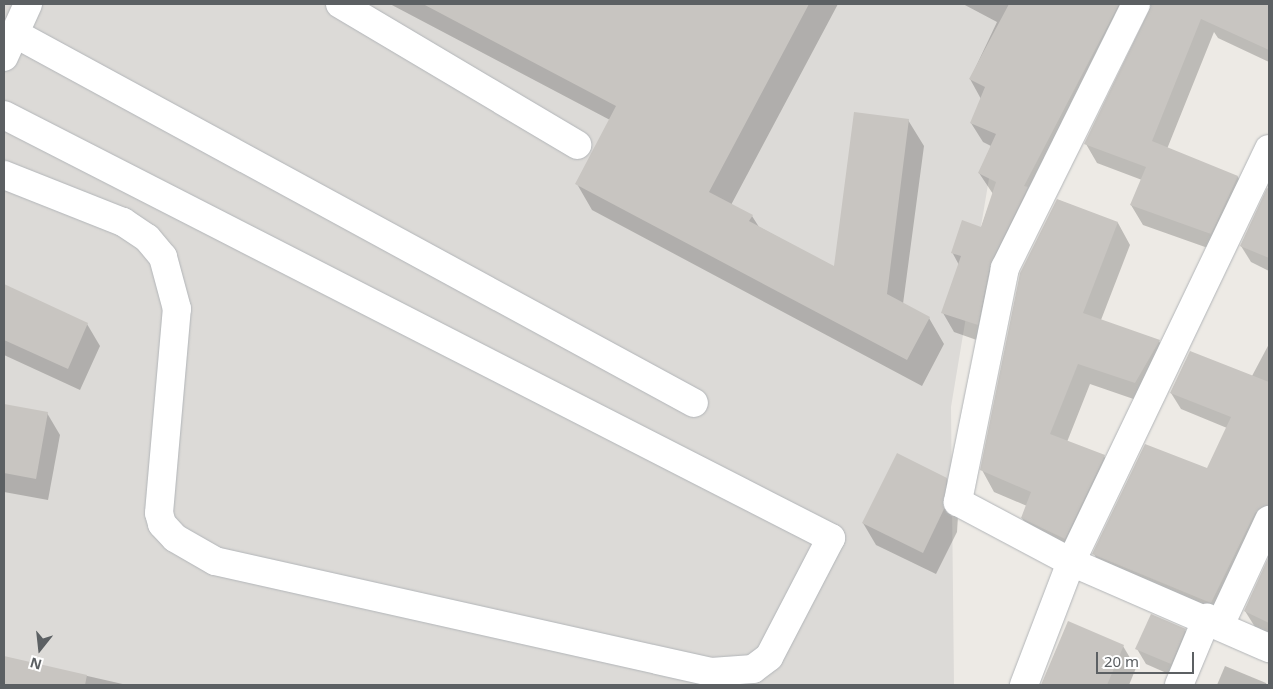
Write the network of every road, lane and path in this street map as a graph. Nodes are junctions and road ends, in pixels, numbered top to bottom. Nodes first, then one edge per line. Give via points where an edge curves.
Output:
1 (28, 4) edge
2 (340, 4) edge
3 (1136, 4) edge
4 (9, 45) edge
5 (4, 115) edge
6 (577, 145) dead end
7 (1269, 149) edge
8 (4, 175) edge
9 (694, 403) dead end
10 (1269, 520) edge
11 (1071, 562) junction
12 (1214, 621) junction
13 (1269, 648) edge
14 (1024, 685) edge
15 (1179, 685) edge

1 - 4 street
2 - 6 street
3 - 11 street via 1005,268 958,502
4 - 9 street
5 - 8 street via 832,538 769,657 752,669 711,672 215,562 175,538 162,524 159,513 178,309 163,257 147,238 123,222
7 - 11 street
10 - 12 street
11 - 12 street
11 - 14 street
12 - 13 street
12 - 15 street

